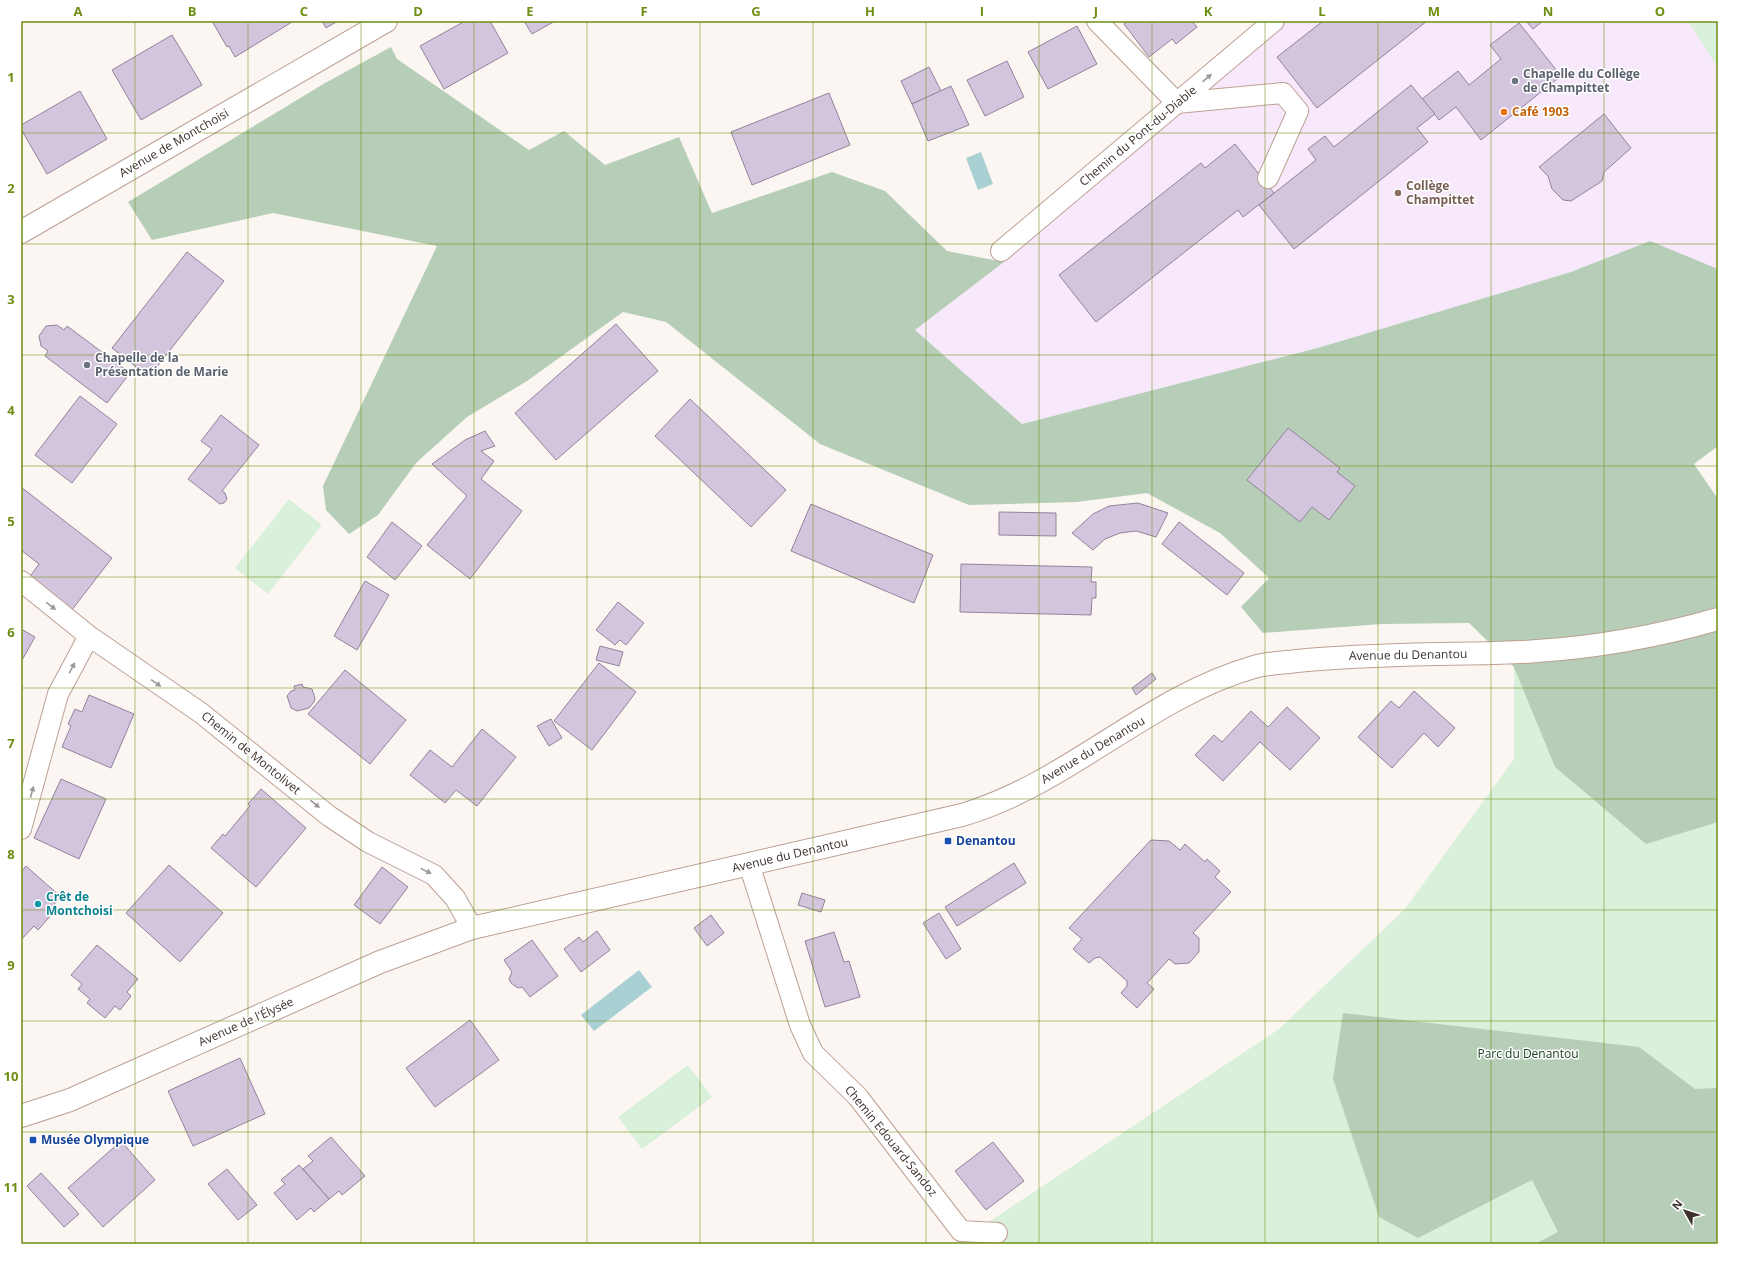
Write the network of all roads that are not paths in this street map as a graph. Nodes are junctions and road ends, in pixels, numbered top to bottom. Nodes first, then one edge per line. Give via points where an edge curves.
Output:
1 (386, 21) edge
2 (1097, 21) edge
3 (1274, 21) edge
4 (1177, 103) junction
5 (1268, 178) dead end
6 (21, 232) edge
7 (1001, 251) dead end
8 (21, 581) edge
9 (1718, 619) edge
10 (89, 636) junction
11 (21, 829) edge
12 (749, 864) junction
13 (472, 928) junction
14 (21, 1116) edge
15 (996, 1233) dead end

1 - 6 main road, Avenue de Montchoisi
2 - 4 street
4 -> 3 street, Chemin du Pont-du-Diable
4 - 5 street via 1283,93 1298,111
4 - 7 street, Chemin du Pont-du-Diable
8 -> 10 street, Chemin de Montolivet
9 - 12 main road, Avenue du Denantou via 1673,632 1593,646 1535,652 1347,656 1255,666 1212,681 1002,802 962,815
11 -> 10 street via 58,694
10 -> 13 street, Chemin de Montolivet via 201,713 329,816 368,842 434,875 455,898
12 - 13 main road, Avenue du Denantou
12 - 15 street, Chemin Edouard-Sandoz via 800,1025 813,1053 858,1097 962,1231
13 - 14 main road, Avenue de l'Élysée via 380,962 70,1100

